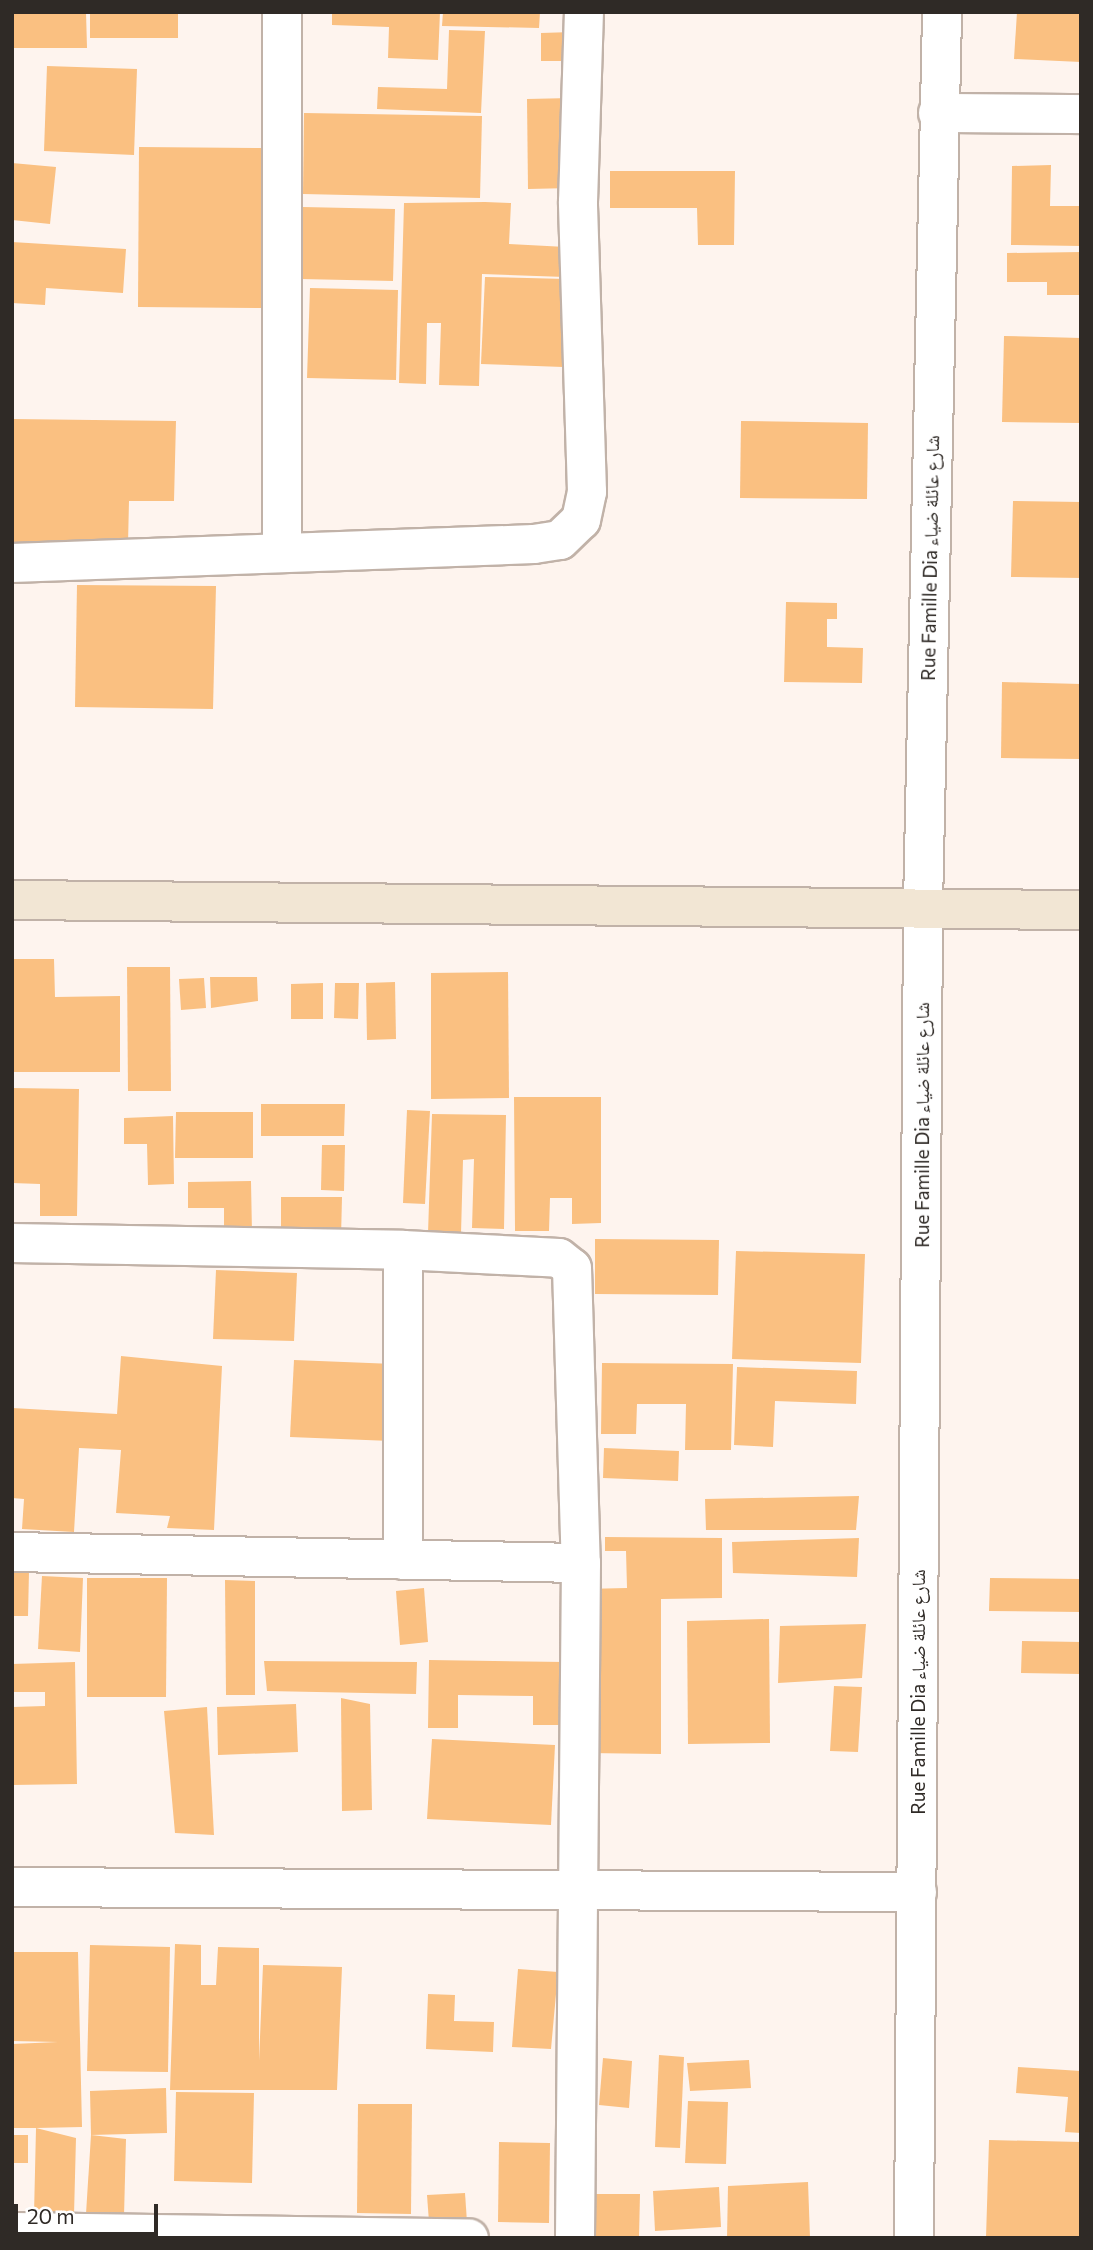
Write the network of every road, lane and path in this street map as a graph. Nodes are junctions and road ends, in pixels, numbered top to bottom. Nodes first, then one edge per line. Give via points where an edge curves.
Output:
1 (282, 12) edge
2 (584, 12) edge
3 (942, 12) edge
4 (939, 113) junction
5 (1081, 114) edge
6 (282, 548) junction
7 (12, 563) edge
8 (12, 900) edge
9 (923, 906) junction
10 (1081, 910) edge
11 (12, 1243) edge
12 (403, 1250) junction
13 (12, 1552) edge
14 (403, 1560) junction
15 (581, 1563) junction
16 (12, 1887) edge
17 (578, 1891) junction
18 (917, 1892) junction
19 (12, 2232) edge
20 (469, 2238) edge
21 (575, 2238) edge
22 (915, 2238) edge

1 - 6 street
2 - 6 street via 578,202 587,492 581,520 560,540 534,544
3 - 4 street, Rue Famille Dia شارع عائلة ضياء
4 - 5 street
4 - 9 street, Rue Famille Dia شارع عائلة ضياء
6 - 7 street via 228,557
8 - 9 street
9 - 10 street
9 - 18 street, Rue Famille Dia شارع عائلة ضياء
11 - 12 street
12 - 14 street
12 - 15 street via 559,1258 572,1268
13 - 14 street
14 - 15 street
15 - 17 street
16 - 17 street
17 - 18 street
17 - 21 street
18 - 22 street, Rue Famille Dia شارع عائلة ضياء
19 - 20 street

